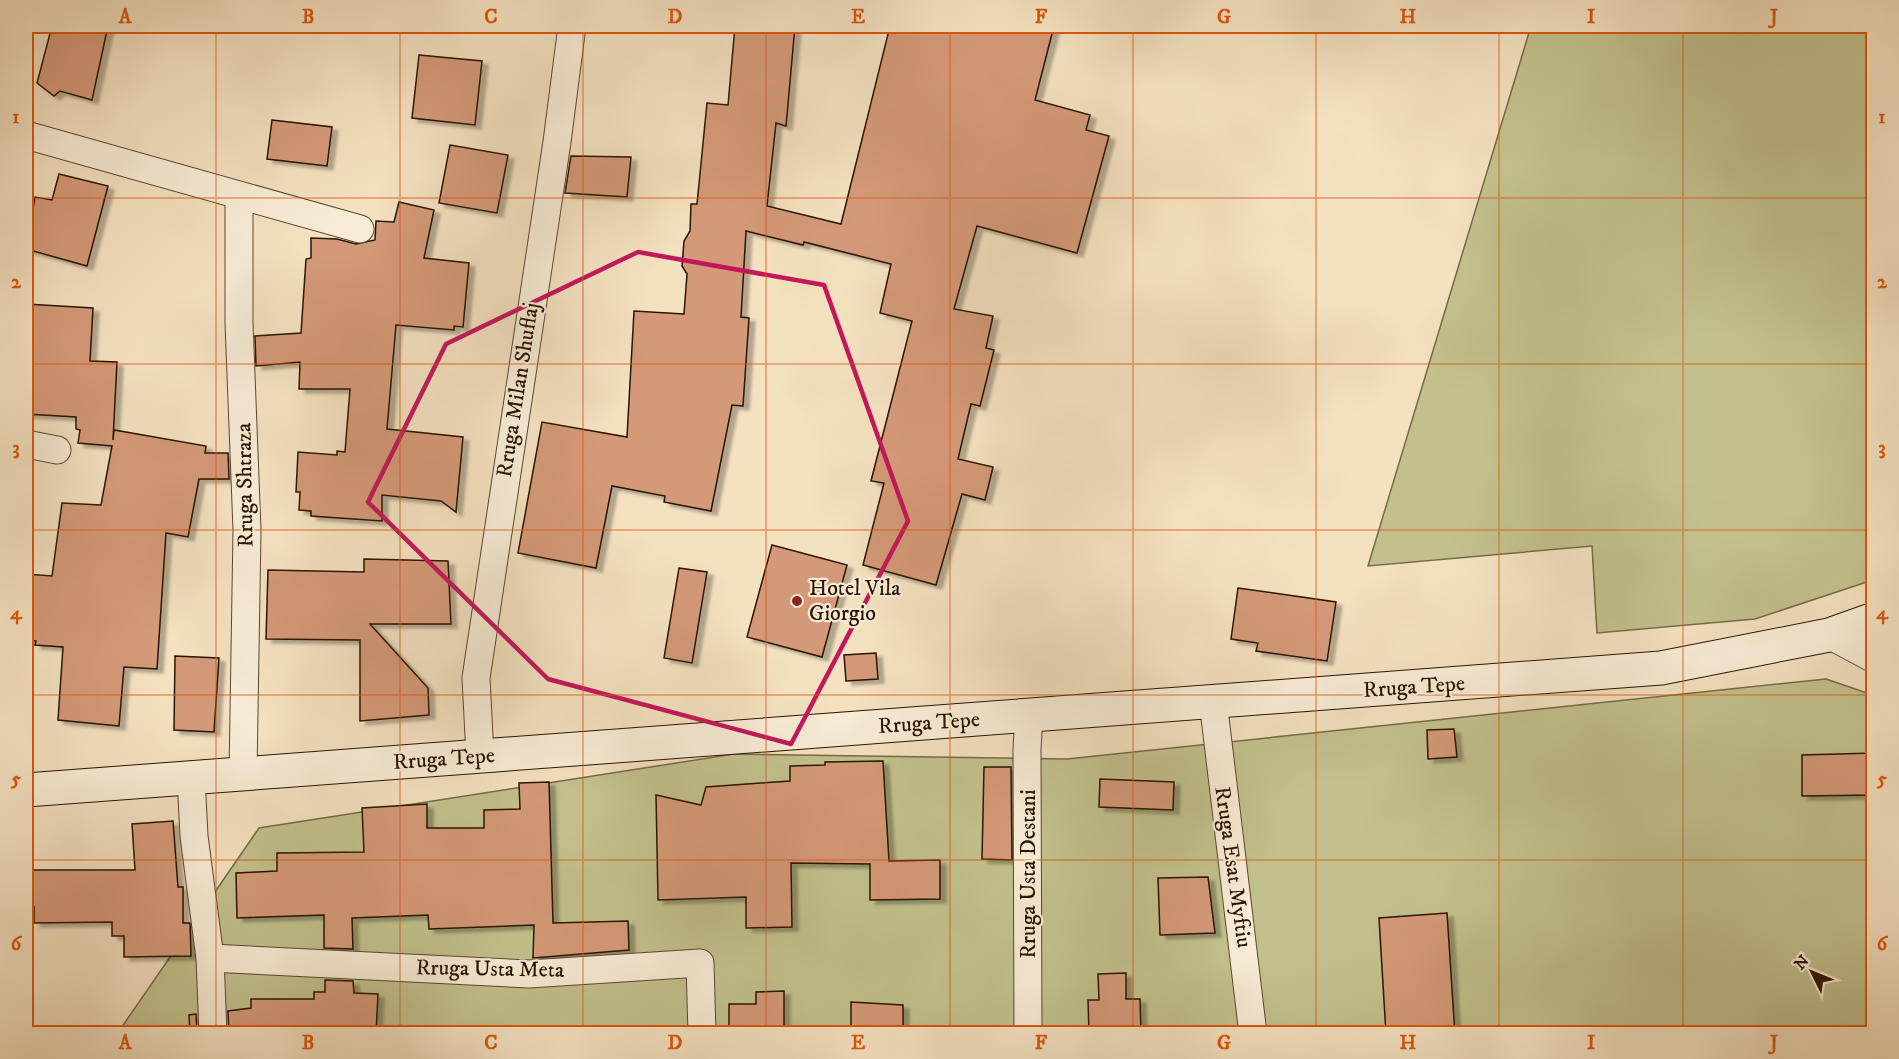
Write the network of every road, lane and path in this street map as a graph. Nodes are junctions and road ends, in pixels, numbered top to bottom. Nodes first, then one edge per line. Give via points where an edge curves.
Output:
1 (572, 26) edge
2 (26, 135) edge
3 (239, 196) junction
4 (360, 229) dead end
5 (26, 444) edge
6 (57, 450) dead end
7 (1874, 619) edge
8 (1829, 634) junction
9 (1874, 659) edge
10 (1214, 701) junction
11 (1029, 715) junction
12 (480, 756) junction
13 (243, 774) junction
14 (191, 777) junction
15 (26, 790) edge
16 (210, 958) junction
17 (213, 1034) edge
18 (702, 1034) edge
19 (1028, 1034) edge
20 (1252, 1034) edge

1 - 12 street, Rruga Milan Shuflaj via 476,678
2 - 3 street
3 - 4 street
3 - 13 street, Rruga Shtraza via 238,323 247,530
5 - 6 street
7 - 8 main road, Rruga Tepe
8 - 9 street
8 - 10 main road, Rruga Tepe via 1661,668
10 - 11 main road, Rruga Tepe
10 - 20 street, Rruga Esat Myftiu
11 - 12 main road, Rruga Tepe
11 - 19 street, Rruga Usta Destani
12 - 13 main road, Rruga Tepe
13 - 14 main road, Rruga Tepe
14 - 15 main road, Rruga Tepe
14 - 16 street via 194,836
16 - 17 street
16 - 18 street, Rruga Usta Meta via 529,974 700,963

